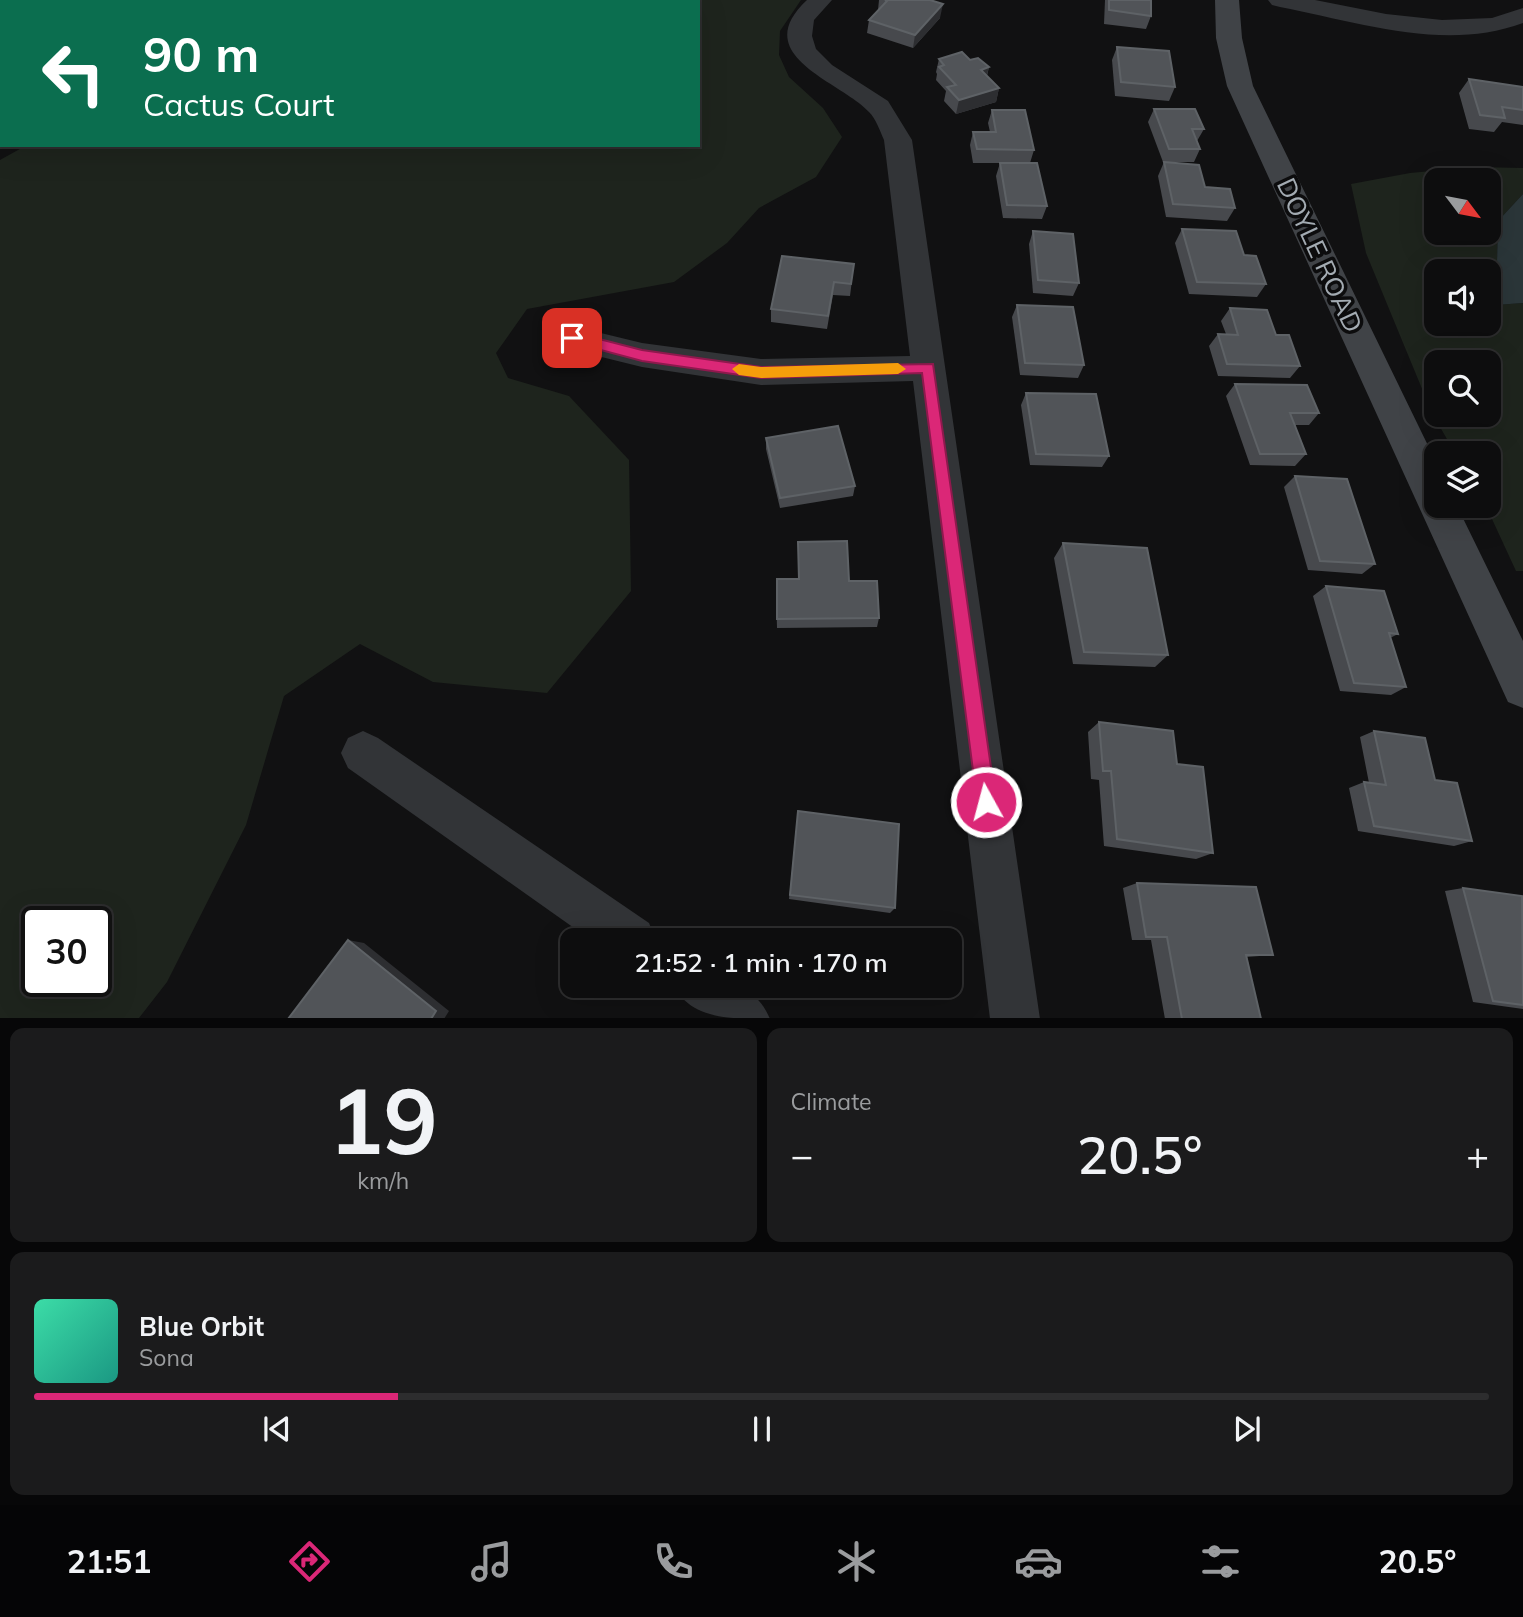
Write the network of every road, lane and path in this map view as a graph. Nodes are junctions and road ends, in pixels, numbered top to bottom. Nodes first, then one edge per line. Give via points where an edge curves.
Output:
1 (820, 0) edge
2 (1227, 0) edge
3 (1280, 0) edge
4 (1523, 15) edge
5 (572, 338) dead end
6 (928, 368) junction
7 (1424, 477) edge
8 (1443, 518) edge
9 (1523, 687) edge
10 (363, 753) dead end
11 (615, 928) edge
12 (716, 998) edge
13 (745, 1018) edge
14 (1015, 1018) edge

1 - 6 street via 803,18 805,52 814,63 877,104 898,139
2 - 7 main road, DOYLE ROAD via 1229,38 1240,86
3 - 4 street via 1454,27 1491,25
5 - 6 street via 642,355 761,372
6 - 14 street
8 - 9 main road, DOYLE ROAD
10 - 11 street
12 - 13 street

